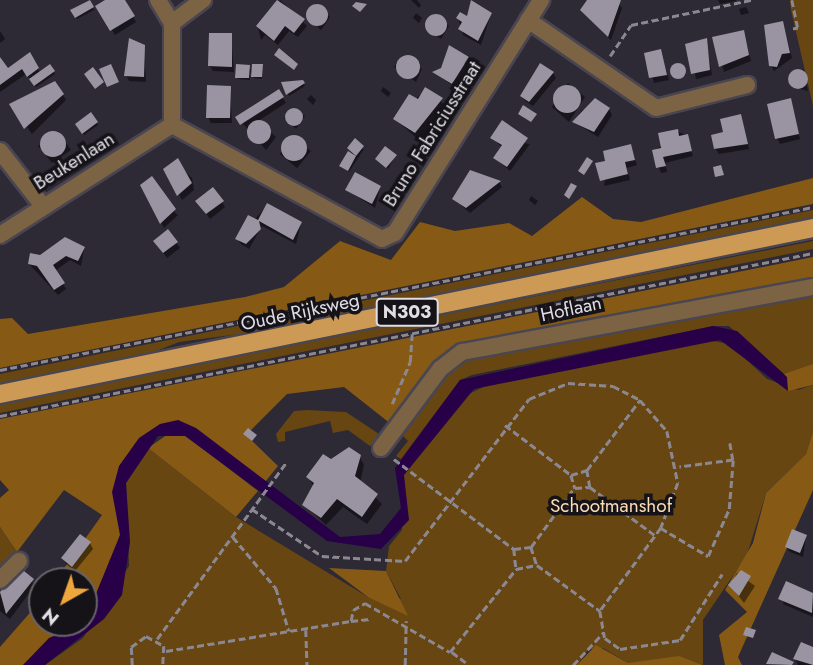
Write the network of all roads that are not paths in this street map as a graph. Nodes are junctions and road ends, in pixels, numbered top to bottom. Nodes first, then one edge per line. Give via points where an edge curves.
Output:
1 (158, 0) edge
2 (203, 0) edge
3 (541, 0) edge
4 (528, 20) junction
5 (172, 23) junction
6 (747, 85) dead end
7 (172, 125) junction
8 (0, 151) edge
9 (43, 206) junction
10 (813, 228) edge
11 (0, 235) edge
12 (813, 287) edge
13 (0, 394) edge
14 (385, 452) road end
15 (19, 561) dead end
16 (0, 580) edge

1 - 5 street
2 - 5 street
3 - 4 street, Bruno Fabriciusstraat
4 - 6 street via 656,108
4 - 7 street, Bruno Fabriciusstraat via 394,233 382,239
5 - 7 street
7 - 9 street, Beukenlaan
8 - 9 street
9 - 11 street, Beukenlaan
10 - 13 main road, Oude Rijksweg / N303
12 - 14 street, Hoflaan via 796,285 462,352 440,369
15 - 16 street

